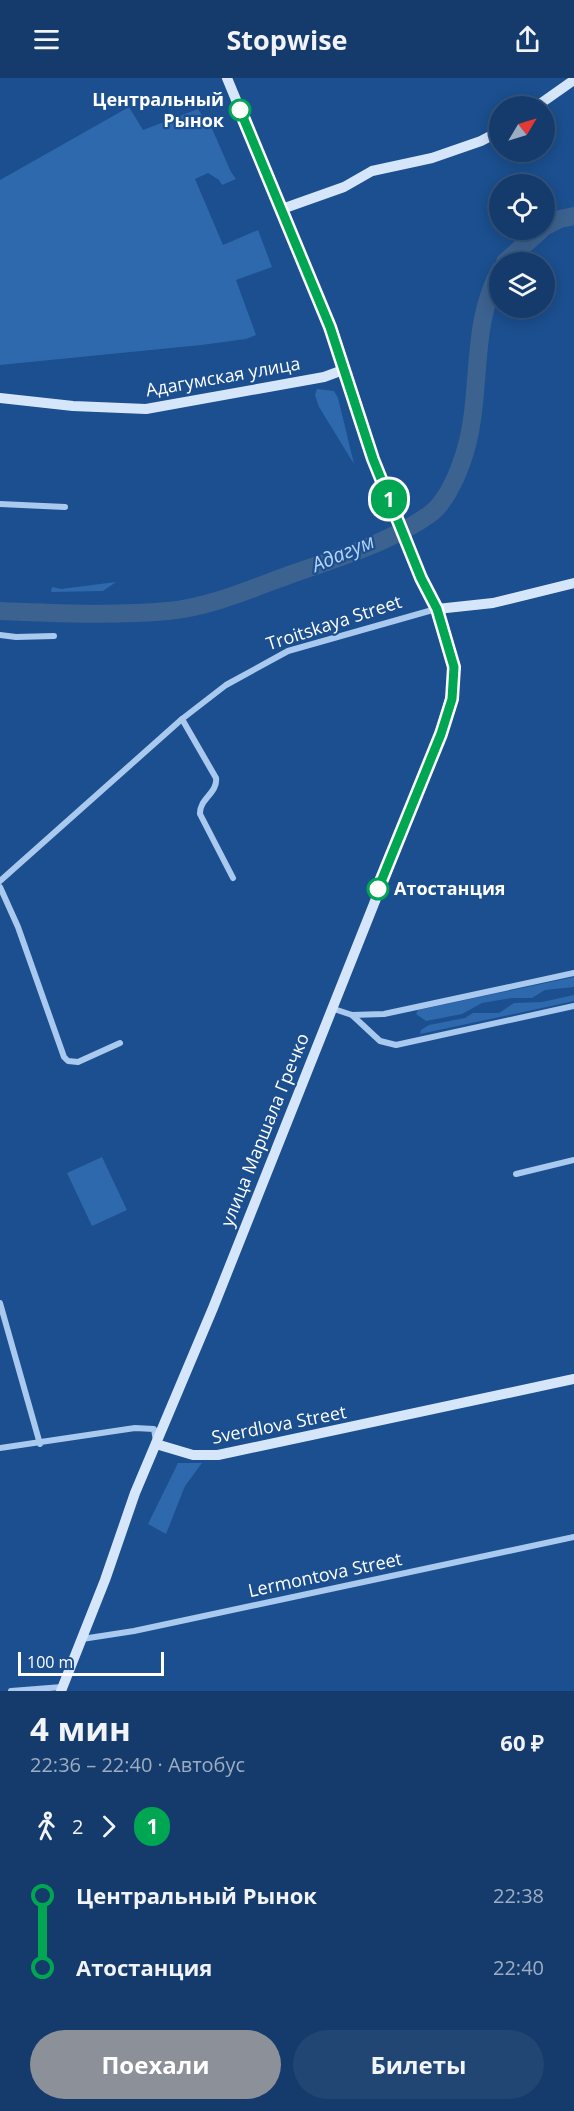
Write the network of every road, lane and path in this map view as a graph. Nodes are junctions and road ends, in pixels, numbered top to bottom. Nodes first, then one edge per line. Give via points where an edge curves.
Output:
1 (227, 78) edge
2 (574, 80) edge
3 (551, 96) edge
4 (489, 135) edge
5 (282, 209) junction
6 (343, 370) junction
7 (0, 398) edge
8 (0, 504) edge
9 (65, 507) dead end
10 (574, 583) edge
11 (437, 609) junction
12 (0, 635) edge
13 (54, 636) dead end
14 (183, 719) junction
15 (233, 878) dead end
16 (0, 881) edge
17 (0, 887) edge
18 (574, 973) edge
19 (574, 1006) edge
20 (331, 1008) junction
21 (352, 1015) junction
22 (120, 1043) dead end
23 (574, 1160) edge
24 (516, 1174) dead end
25 (0, 1303) edge
26 (574, 1379) edge
27 (40, 1444) junction
28 (156, 1444) junction
29 (0, 1448) edge
30 (574, 1537) edge
31 (82, 1639) junction
32 (62, 1689) edge
33 (10, 1691) edge

1 - 5 main road, улица Маршала Гречко
2 - 3 main road
4 - 5 main road via 432,158 372,171 344,187
5 - 6 main road, улица Маршала Гречко via 330,327
6 - 7 main road, Адагумская улица via 324,377 146,409
6 - 11 main road, улица Маршала Гречко via 373,459
8 - 9 street
10 - 11 main road, Troitskaya Street via 493,603
11 - 14 street, Troitskaya Street via 271,658
11 - 20 main road, улица Маршала Гречко via 454,667 452,699
12 - 13 street
14 - 15 street via 216,778 216,787 200,807 200,814
14 - 16 street, Troitskaya Street
17 - 22 street via 64,1057 78,1062
18 - 21 street via 384,1014
19 - 21 street via 396,1045 380,1041
20 - 21 street
20 - 28 main road, улица Маршала Гречко
23 - 24 street
25 - 27 street
26 - 28 main road, Sverdlova Street via 218,1455 193,1455
27 - 28 street, Sverdlova Street via 146,1428 154,1429
27 - 29 street, Sverdlova Street
28 - 31 main road, улица Маршала Гречко
30 - 31 street, Lermontova Street
31 - 32 main road, улица Маршала Гречко
32 - 33 street

